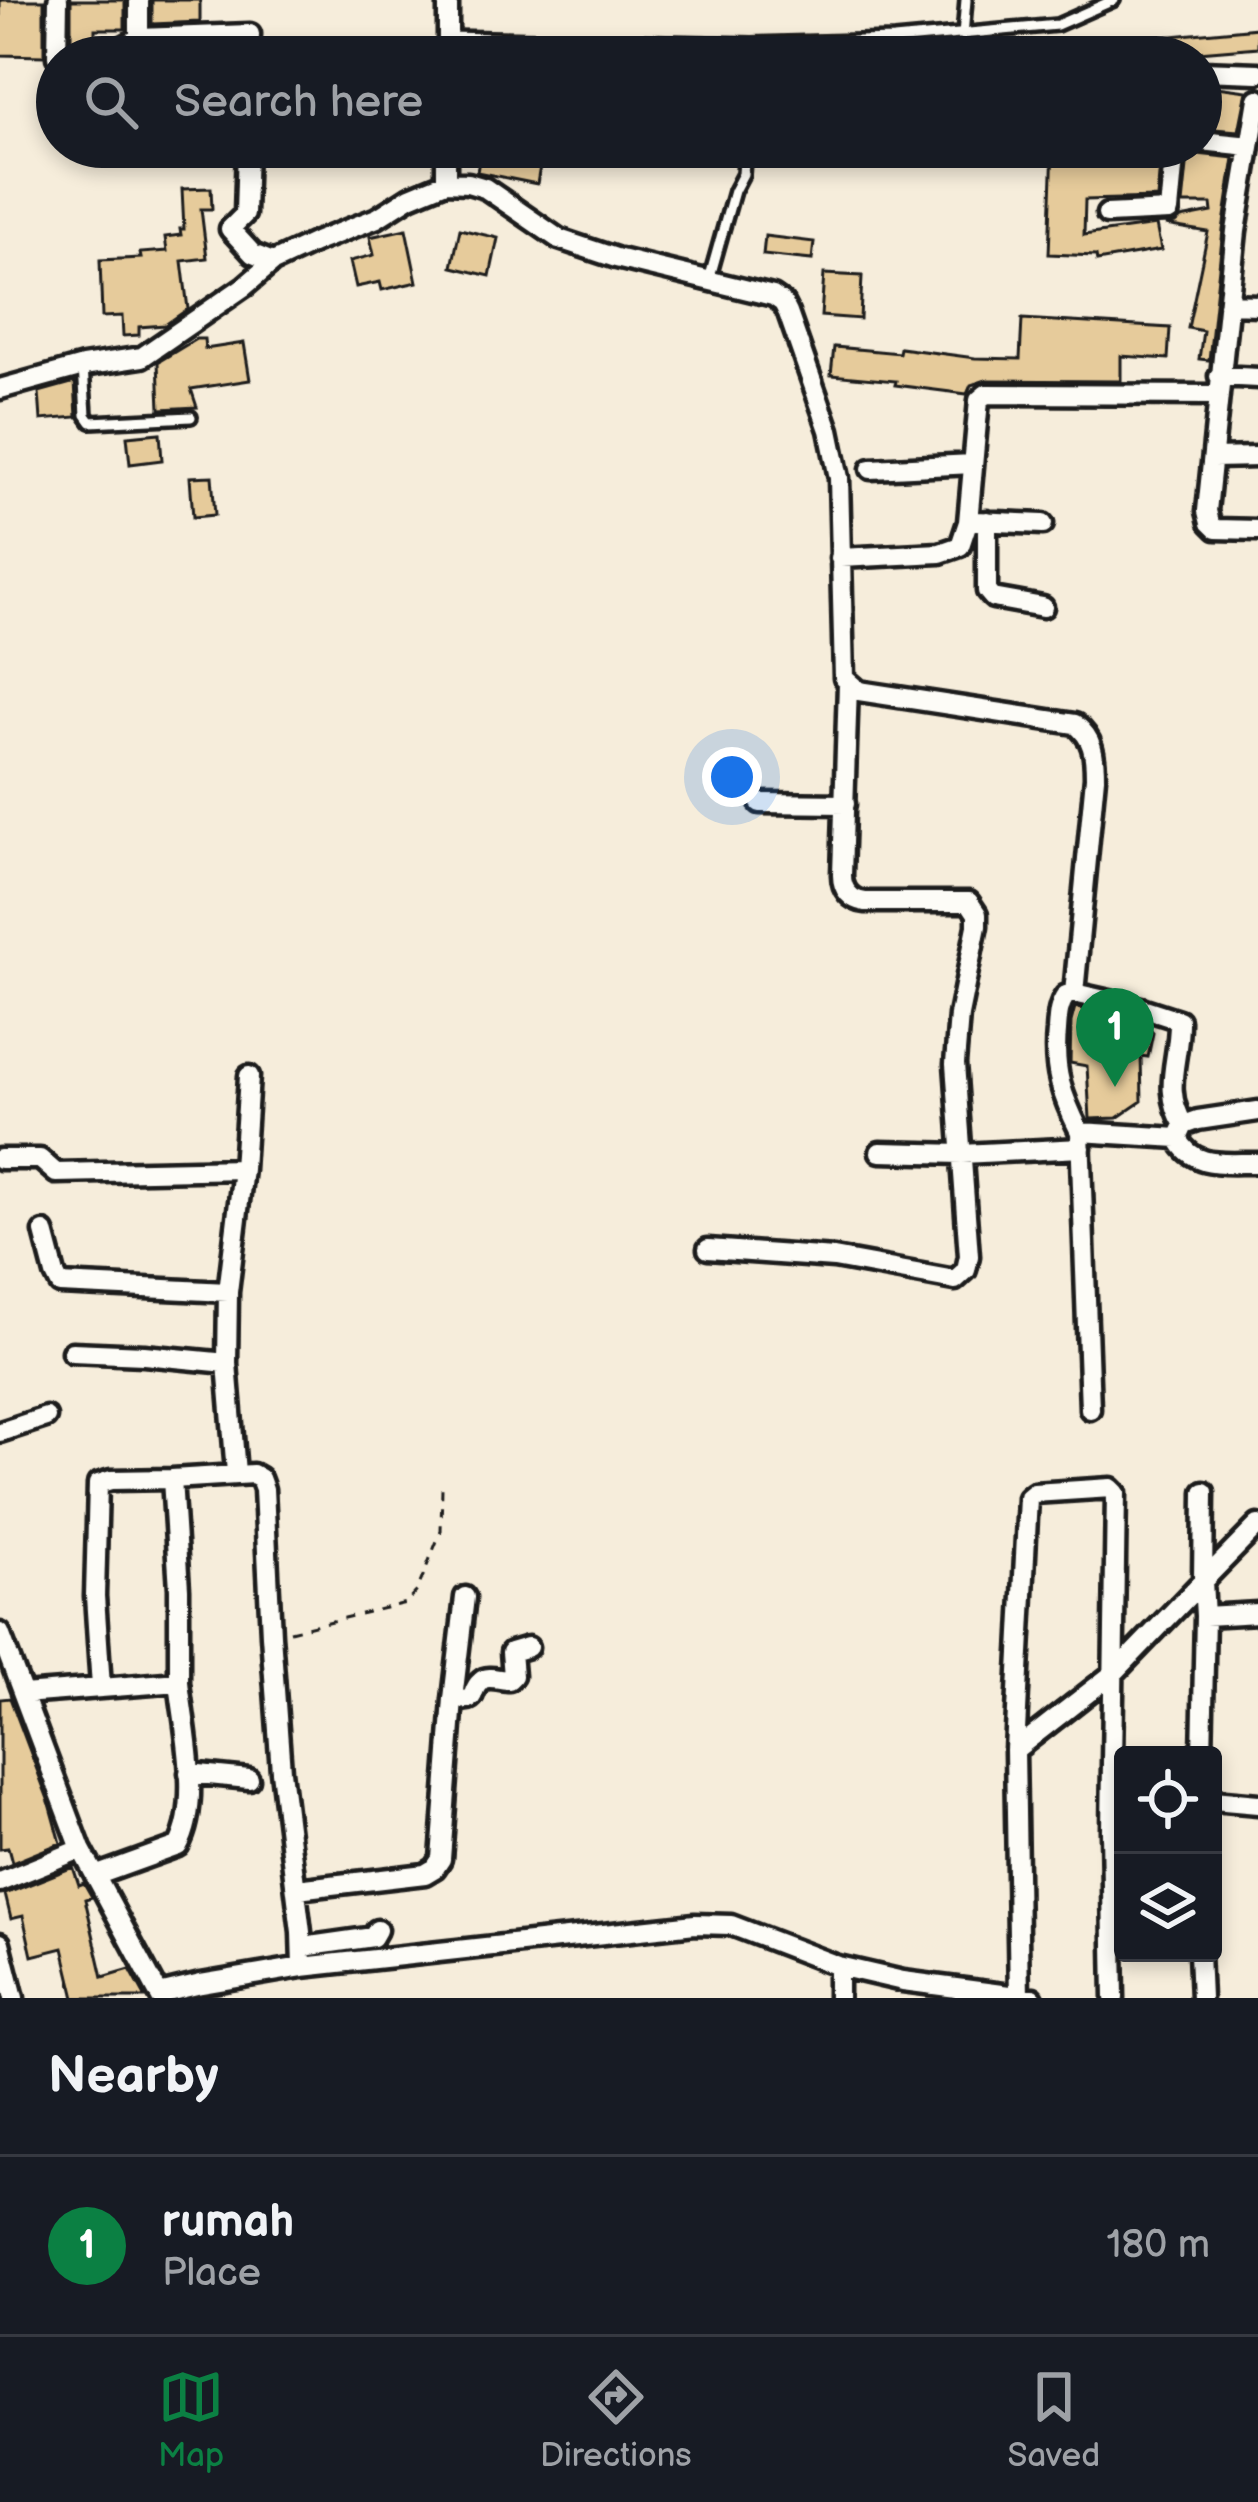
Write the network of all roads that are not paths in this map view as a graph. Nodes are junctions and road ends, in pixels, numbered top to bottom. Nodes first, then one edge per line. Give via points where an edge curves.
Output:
1 (58, 0) edge
2 (139, 0) edge
3 (448, 0) edge
4 (966, 0) edge
5 (1114, 0) edge
6 (963, 35) junction
7 (57, 36) edge
8 (139, 36) edge
9 (194, 36) edge
10 (250, 36) edge
11 (448, 36) edge
12 (949, 36) edge
13 (1222, 72) edge
14 (1258, 73) edge
15 (1258, 99) edge
16 (1222, 143) edge
17 (1250, 146) junction
18 (246, 168) edge
19 (446, 168) edge
20 (743, 168) edge
21 (1173, 168) edge
22 (446, 182) junction
23 (1107, 214) dead end
24 (1258, 230) edge
25 (1236, 232) junction
26 (273, 262) junction
27 (708, 283) junction
28 (1228, 304) junction
29 (1258, 305) edge
30 (83, 366) junction
31 (1258, 378) edge
32 (1219, 386) junction
33 (0, 389) edge
34 (191, 417) dead end
35 (1258, 457) edge
36 (1213, 458) junction
37 (973, 464) junction
38 (871, 469) dead end
39 (978, 521) junction
40 (1043, 524) dead end
41 (1258, 530) edge
42 (841, 558) junction
43 (1043, 607) dead end
44 (848, 684) junction
45 (760, 803) dead end
46 (845, 804) junction
47 (1074, 993) junction
48 (249, 1076) dead end
49 (1258, 1111) edge
50 (1181, 1132) junction
51 (1081, 1140) junction
52 (880, 1152) dead end
53 (962, 1154) junction
54 (0, 1159) edge
55 (1258, 1163) edge
56 (243, 1169) junction
57 (44, 1232) dead end
58 (708, 1249) dead end
59 (228, 1292) junction
60 (72, 1352) dead end
61 (227, 1363) junction
62 (1090, 1409) dead end
63 (46, 1417) dead end
64 (0, 1432) edge
65 (236, 1473) junction
66 (172, 1479) junction
67 (1204, 1492) dead end
68 (1258, 1525) edge
69 (1203, 1581) junction
70 (465, 1597) dead end
71 (1258, 1613) edge
72 (1205, 1616) junction
73 (0, 1633) edge
74 (528, 1647) dead end
75 (1115, 1672) junction
76 (179, 1682) junction
77 (101, 1687) junction
78 (23, 1694) junction
79 (453, 1699) junction
80 (1202, 1746) edge
81 (1016, 1750) junction
82 (189, 1773) junction
83 (248, 1779) dead end
84 (1222, 1801) edge
85 (1258, 1804) edge
86 (81, 1849) junction
87 (95, 1876) junction
88 (0, 1882) edge
89 (297, 1889) junction
90 (377, 1930) dead end
91 (0, 1943) edge
92 (302, 1957) junction
93 (1199, 1962) edge
94 (838, 1966) junction
95 (927, 1992) edge
96 (160, 1996) edge
97 (1024, 1997) edge
98 (14, 1998) edge
99 (838, 1998) edge
100 (1114, 1998) edge
101 (1201, 1998) edge

1 - 7 street
2 - 8 street
3 - 11 street
4 - 6 lane
5 - 6 lane via 1057,26
6 - 12 lane
9 - 10 street
13 - 14 street
15 - 17 street
16 - 17 street
17 - 25 street
18 - 26 street via 244,214 230,229
19 - 22 street
20 - 27 lane
21 - 23 street via 1169,211
22 - 26 street
22 - 27 street via 485,188 559,238
24 - 25 street
25 - 28 street
26 - 30 street via 142,357
27 - 42 street via 773,296 788,313 834,448
28 - 29 street
28 - 32 street
30 - 33 street
30 - 34 lane via 91,422
31 - 32 street
32 - 36 street
32 - 37 street via 986,394
35 - 36 street
36 - 41 street via 1210,523 1216,530
37 - 38 street
37 - 39 street
39 - 40 street
39 - 42 street via 952,551
39 - 43 street via 989,595
42 - 44 street
44 - 46 street
44 - 47 street via 1085,732 1095,777
45 - 46 street
46 - 53 street via 842,882 853,898 969,902 976,914 955,1064
47 - 50 street via 1179,1021 1172,1095
47 - 51 street via 1060,1002 1054,1058
48 - 56 street
49 - 50 street via 1198,1120
50 - 51 street
50 - 55 street via 1194,1160
51 - 53 street
51 - 62 street
52 - 53 street
53 - 58 street via 969,1256 955,1280 834,1258
54 - 56 street via 40,1159 56,1173
56 - 59 street
57 - 59 street via 60,1283
59 - 61 street
60 - 61 street
61 - 65 street
63 - 64 street
65 - 66 street
65 - 89 street via 253,1474 264,1489 281,1771
66 - 76 street
66 - 77 street via 98,1484
67 - 69 street
68 - 69 street
69 - 72 street
69 - 75 street
70 - 79 street
71 - 72 street
72 - 80 street
73 - 78 street
74 - 79 street via 511,1652 509,1680 486,1678 470,1699
75 - 81 street
75 - 81 street via 1116,1493 1030,1494
75 - 100 street
76 - 77 street
76 - 82 street
77 - 78 street
78 - 86 street
79 - 89 street via 435,1868
81 - 97 street
82 - 83 street
82 - 87 street via 187,1832 178,1846
84 - 85 street
86 - 87 street
86 - 88 street
87 - 96 street
89 - 92 street
90 - 92 street
91 - 98 street
92 - 94 street via 695,1924 731,1925
92 - 96 street
93 - 101 street
94 - 95 street
94 - 99 street
95 - 97 street

